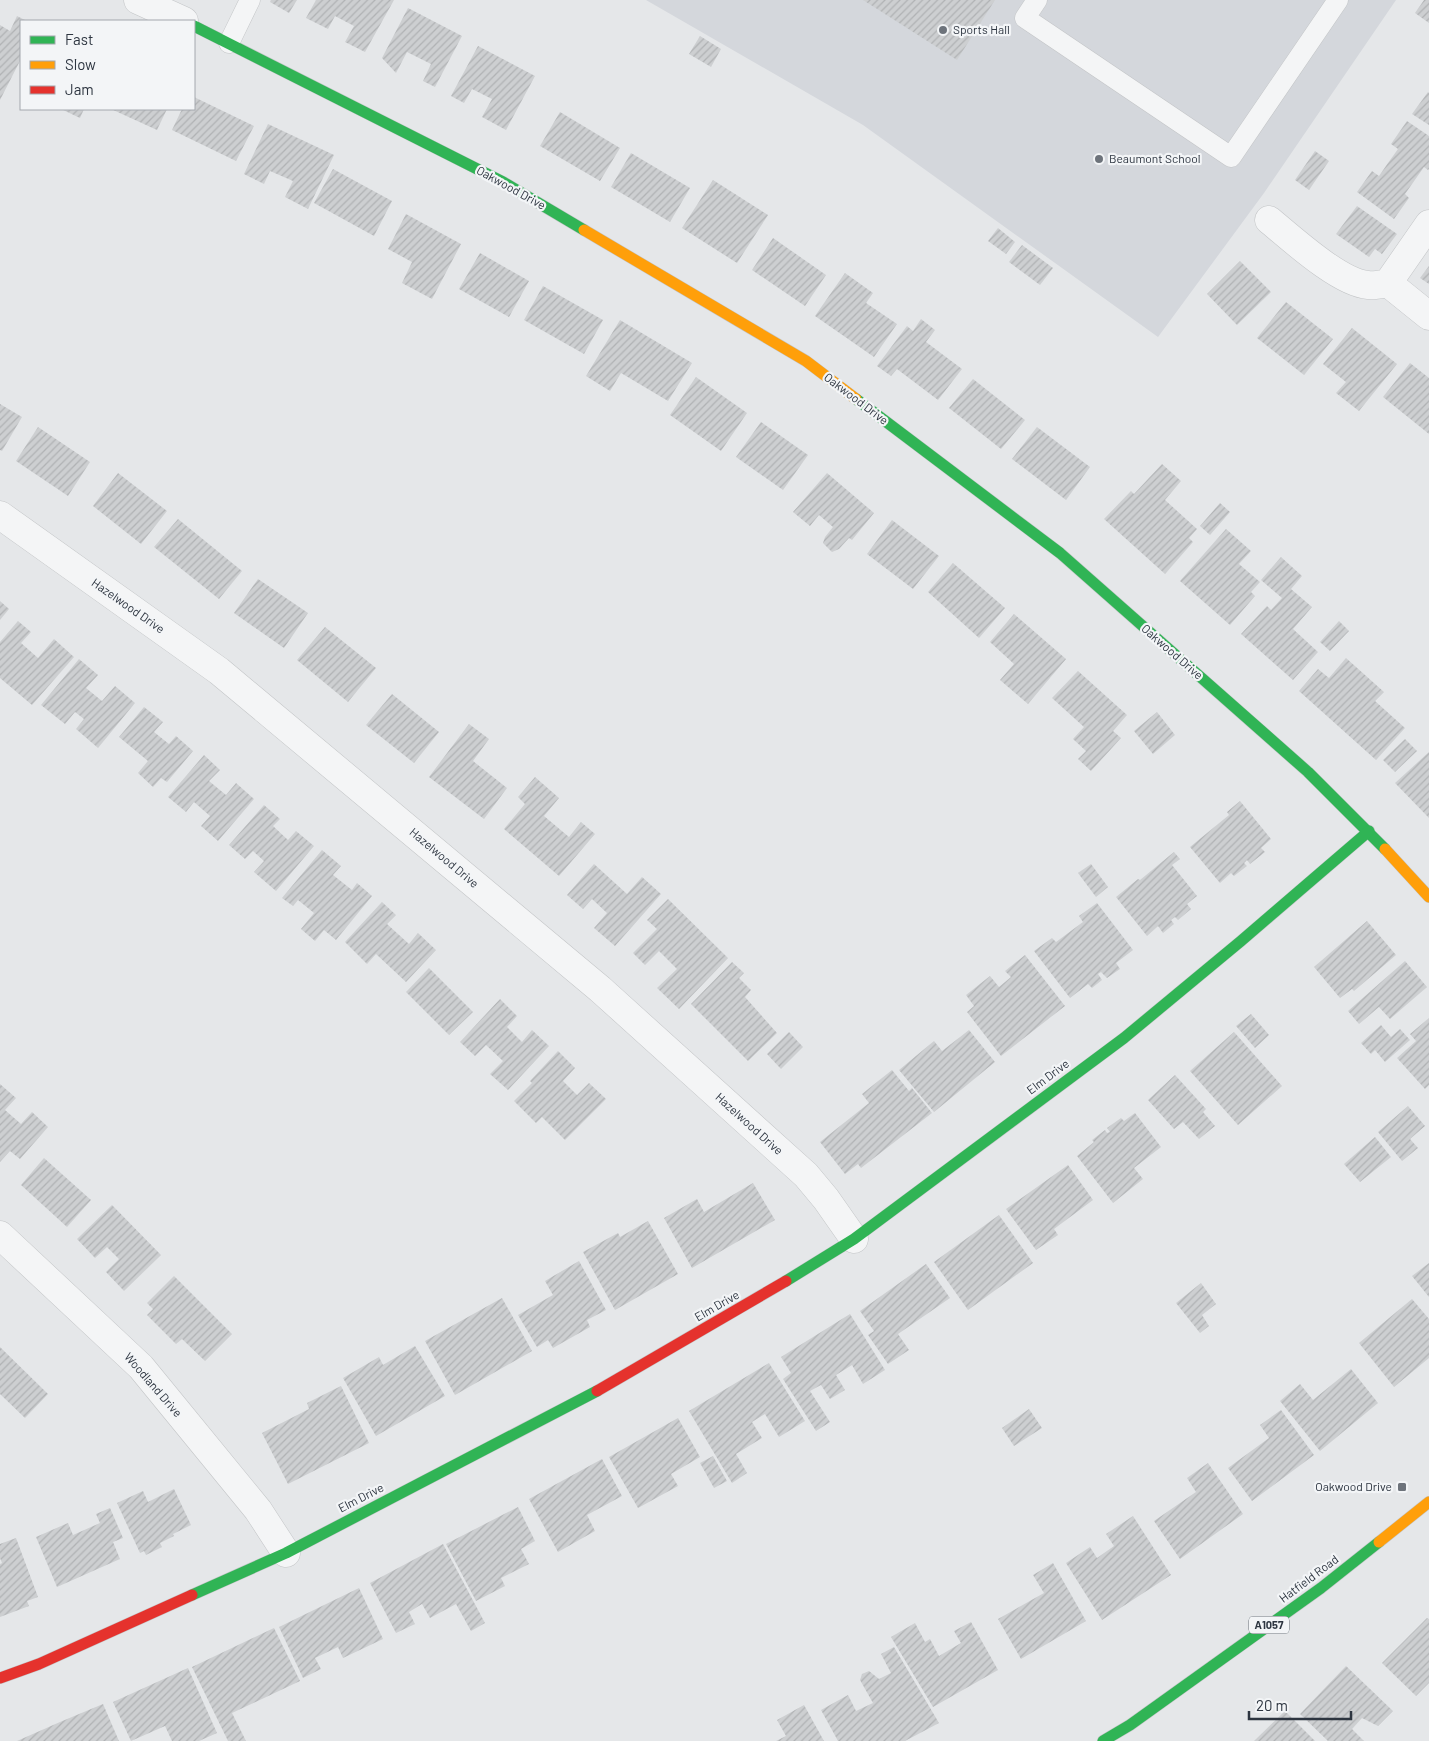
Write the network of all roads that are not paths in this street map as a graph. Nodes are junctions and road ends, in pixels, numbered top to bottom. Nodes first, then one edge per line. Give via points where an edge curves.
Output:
1 (138, 0) edge
2 (250, 0) edge
3 (1037, 0) edge
4 (1338, 0) edge
5 (182, 20) edge
6 (195, 26) edge
7 (230, 43) junction
8 (1269, 220) dead end
9 (1429, 224) edge
10 (1388, 283) junction
11 (1429, 316) edge
12 (0, 515) edge
13 (1369, 831) junction
14 (1429, 898) edge
15 (0, 1235) edge
16 (854, 1239) junction
17 (1429, 1502) edge
18 (286, 1552) junction
19 (0, 1678) edge
20 (1103, 1741) edge

1 - 5 street
2 - 7 lane
3 - 4 lane via 1026,18 1231,158
6 - 7 street, Oakwood Drive
7 - 13 street, Oakwood Drive via 503,182 806,361 1060,554 1308,772
8 - 10 street via 1312,256 1353,282 1369,286
9 - 10 street
10 - 11 street
12 - 16 street, Hazelwood Drive via 220,671 600,989 806,1176
13 - 14 street, Oakwood Drive
13 - 16 street, Elm Drive via 1124,1038
15 - 18 street, Woodland Drive via 141,1367 258,1510
16 - 18 street, Elm Drive via 593,1393
17 - 20 street, Hatfield Road / A1057 via 1320,1588
18 - 19 street, Elm Drive via 39,1664

